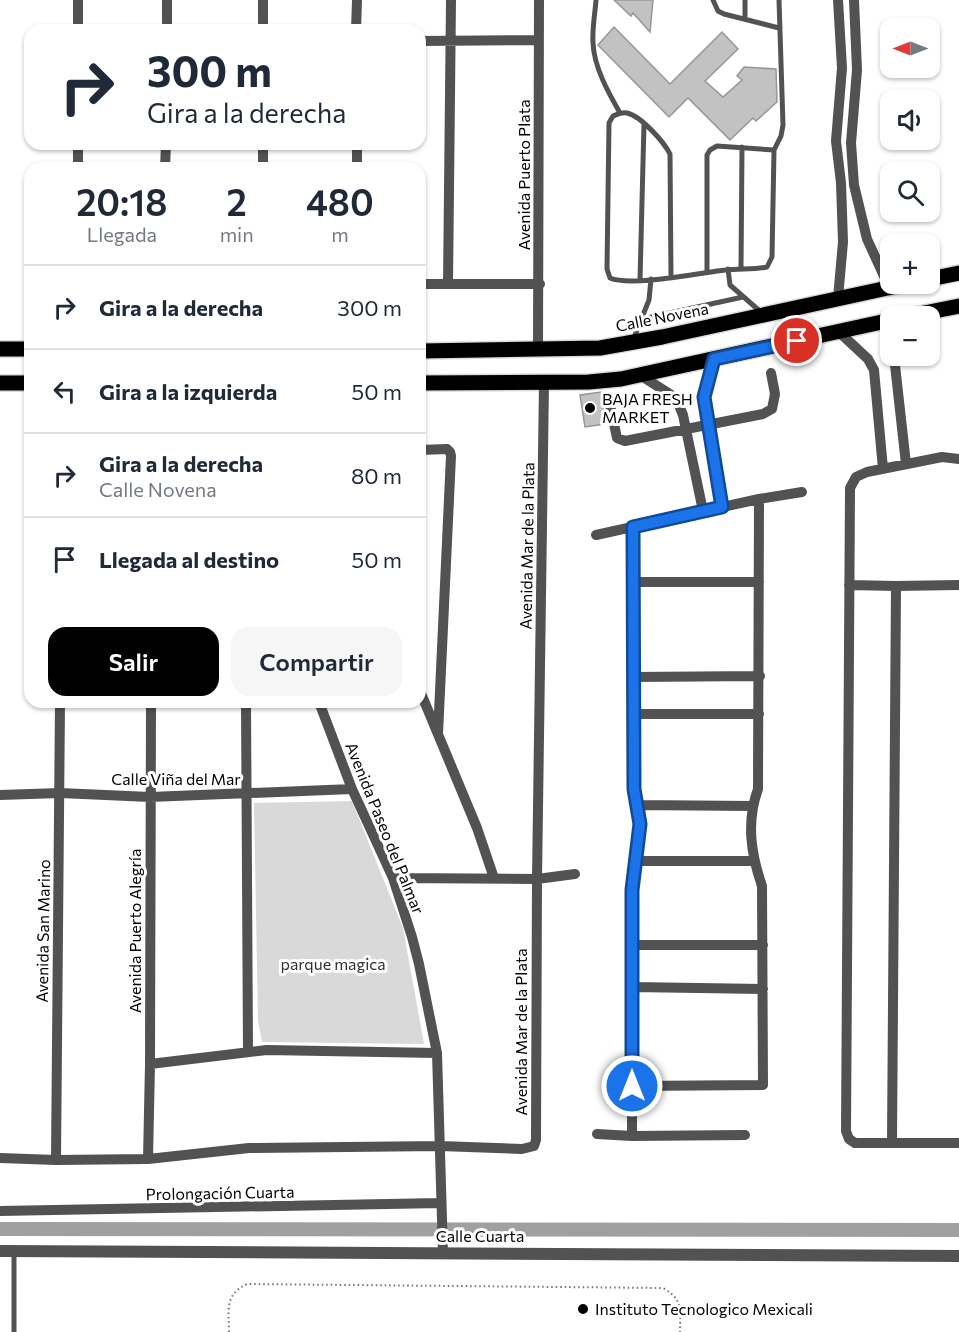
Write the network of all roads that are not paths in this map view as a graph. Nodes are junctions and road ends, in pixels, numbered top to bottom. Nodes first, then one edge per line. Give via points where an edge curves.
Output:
1 (78, 0) edge
2 (166, 0) edge
3 (263, 0) edge
4 (357, 0) edge
5 (451, 0) edge
6 (539, 0) edge
7 (596, 0) edge
8 (713, 0) edge
9 (745, 0) edge
10 (779, 0) edge
11 (838, 0) edge
12 (854, 0) edge
13 (745, 19) junction
14 (78, 24) edge
15 (167, 24) edge
16 (263, 24) edge
17 (356, 24) edge
18 (779, 28) junction
19 (539, 40) junction
20 (426, 41) edge
21 (450, 42) junction
22 (842, 68) junction
23 (857, 70) junction
24 (620, 113) junction
25 (644, 124) junction
26 (742, 147) junction
27 (774, 150) junction
28 (860, 214) junction
29 (843, 217) junction
30 (880, 267) edge
31 (728, 269) junction
32 (741, 269) junction
33 (707, 272) junction
34 (959, 273) edge
35 (940, 277) edge
36 (671, 278) junction
37 (651, 279) junction
38 (640, 280) junction
39 (426, 284) edge
40 (448, 284) junction
41 (540, 284) junction
42 (880, 289) edge
43 (743, 297) junction
44 (838, 298) junction
45 (959, 306) edge
46 (940, 310) edge
47 (764, 314) junction
48 (642, 319) junction
49 (880, 323) edge
50 (839, 332) junction
51 (632, 342) junction
52 (0, 349) edge
53 (24, 349) edge
54 (538, 350) junction
55 (426, 351) edge
56 (714, 359) junction
57 (895, 366) edge
58 (771, 373) dead end
59 (640, 375) junction
60 (0, 383) edge
61 (24, 383) edge
62 (426, 383) edge
63 (544, 383) junction
64 (898, 387) junction
65 (877, 390) junction
66 (610, 405) dead end
67 (708, 425) junction
68 (686, 429) junction
69 (426, 450) edge
70 (959, 459) edge
71 (906, 464) junction
72 (883, 469) junction
73 (802, 492) dead end
74 (759, 499) junction
75 (722, 507) junction
76 (703, 511) junction
77 (633, 527) junction
78 (596, 535) dead end
79 (634, 582) junction
80 (759, 582) junction
81 (849, 585) junction
82 (959, 585) edge
83 (896, 586) junction
84 (760, 676) junction
85 (634, 677) junction
86 (426, 705) edge
87 (60, 708) edge
88 (151, 708) edge
89 (246, 708) edge
90 (321, 708) edge
91 (634, 714) junction
92 (759, 714) junction
93 (438, 734) junction
94 (352, 789) junction
95 (60, 793) junction
96 (246, 794) junction
97 (0, 795) edge
98 (150, 797) junction
99 (636, 805) junction
100 (752, 806) junction
101 (636, 861) junction
102 (753, 861) junction
103 (575, 874) dead end
104 (393, 878) junction
105 (494, 878) junction
106 (537, 879) junction
107 (632, 945) junction
108 (763, 945) junction
109 (632, 987) junction
110 (763, 989) junction
111 (248, 1051) junction
112 (437, 1053) junction
113 (150, 1064) junction
114 (632, 1086) junction
115 (597, 1134) dead end
116 (745, 1135) dead end
117 (632, 1136) junction
118 (892, 1143) junction
119 (959, 1143) edge
120 (440, 1146) junction
121 (0, 1158) edge
122 (148, 1159) junction
123 (56, 1160) junction
124 (440, 1208) junction
125 (0, 1211) edge
126 (442, 1246) junction
127 (0, 1251) edge
128 (15, 1251) junction
129 (959, 1256) edge
130 (14, 1332) edge

1 - 14 street
2 - 15 street
3 - 16 street
4 - 17 street
5 - 21 street
6 - 19 street, Avenida Puerto Plata
7 - 24 lane via 593,43 608,92
8 - 13 lane via 718,11
9 - 13 lane
10 - 18 lane
11 - 22 street
12 - 23 street
13 - 18 lane
18 - 27 lane via 783,124
19 - 21 street
19 - 41 street, Avenida Puerto Plata
20 - 21 street
21 - 40 street
22 - 23 street
22 - 29 street via 836,141
23 - 28 street via 851,143
24 - 25 lane via 630,114
24 - 38 lane via 609,123 607,269 610,278 619,282
25 - 36 lane via 670,154
25 - 38 lane
26 - 27 lane
26 - 32 lane
26 - 33 lane via 717,146 707,155
27 - 32 lane via 771,262 767,267
28 - 29 street
28 - 30 street
29 - 44 street
31 - 32 lane
31 - 33 lane
31 - 43 lane via 730,285
33 - 36 lane
34 - 35 main road
36 - 37 lane
37 - 38 lane
37 - 48 lane
39 - 40 street
40 - 41 street
41 - 54 street, Avenida Puerto Plata
42 - 44 main road, Calle Novena
43 - 47 lane
43 - 48 lane
44 - 47 main road, Calle Novena
45 - 46 main road
47 - 51 main road, Calle Novena
48 - 51 lane
49 - 50 main road
50 - 56 main road
50 - 65 street via 868,359
51 - 54 main road, Calle Novena via 600,348
52 - 53 main road
54 - 55 main road, Calle Novena
56 - 59 main road
56 - 67 street via 704,397
57 - 64 street
58 - 67 street via 775,394 772,409
59 - 63 main road
59 - 68 street via 676,398
60 - 61 main road
62 - 63 main road
63 - 106 street, Avenida Mar de la Plata
64 - 65 street
64 - 71 street
65 - 72 street
66 - 68 street via 617,438 625,441
67 - 68 street
67 - 75 street
68 - 76 street
69 - 93 street via 450,452
70 - 71 street via 942,457
71 - 72 street
72 - 81 street via 856,477 850,488
73 - 74 street
74 - 75 street
74 - 80 street
75 - 76 street
76 - 77 street
77 - 78 street
77 - 79 street
79 - 80 street
79 - 85 street
80 - 84 street
81 - 83 street
81 - 118 street via 846,1131 855,1143
82 - 83 street
83 - 118 street
84 - 85 street
84 - 92 street
85 - 91 street
86 - 93 street
87 - 95 street, Avenida San Marino
88 - 98 street, Avenida Puerto Alegría
89 - 96 street
90 - 94 street, Avenida Paseo del Palmar
91 - 92 street
91 - 99 street
92 - 100 street via 758,789
93 - 105 street
94 - 96 street, Calle Viña del Mar
94 - 104 street, Avenida Paseo del Palmar
95 - 97 street, Calle Viña del Mar
95 - 98 street, Calle Viña del Mar
95 - 123 street, Avenida San Marino
96 - 98 street, Calle Viña del Mar
96 - 111 street
98 - 113 street, Avenida Puerto Alegría
99 - 100 street
99 - 101 street via 640,824
100 - 102 street
101 - 102 street
101 - 107 street
102 - 108 street via 762,886
103 - 106 street
104 - 105 street
104 - 112 street, Avenida Paseo del Palmar via 412,937
105 - 106 street
106 - 120 street, Avenida Mar de la Plata via 534,1146
107 - 108 street
107 - 109 street
108 - 110 street
109 - 110 street
109 - 114 street
110 - 114 street via 763,1085
111 - 112 street
111 - 113 street
112 - 120 street, Avenida Paseo del Palmar
113 - 122 street, Avenida Puerto Alegría
114 - 117 street
115 - 117 street
116 - 117 street
118 - 119 street
120 - 122 street, Avenida Mar de la Plata via 249,1148
120 - 124 street, Avenida Paseo del Palmar
121 - 123 street, Avenida Mar de la Plata
122 - 123 street, Avenida Mar de la Plata
124 - 125 street, Prolongación Cuarta
124 - 126 street, Avenida Paseo del Palmar
126 - 128 street, Calle Cuarta
126 - 129 street, Calle Cuarta
127 - 128 street, Calle Cuarta
128 - 130 lane

